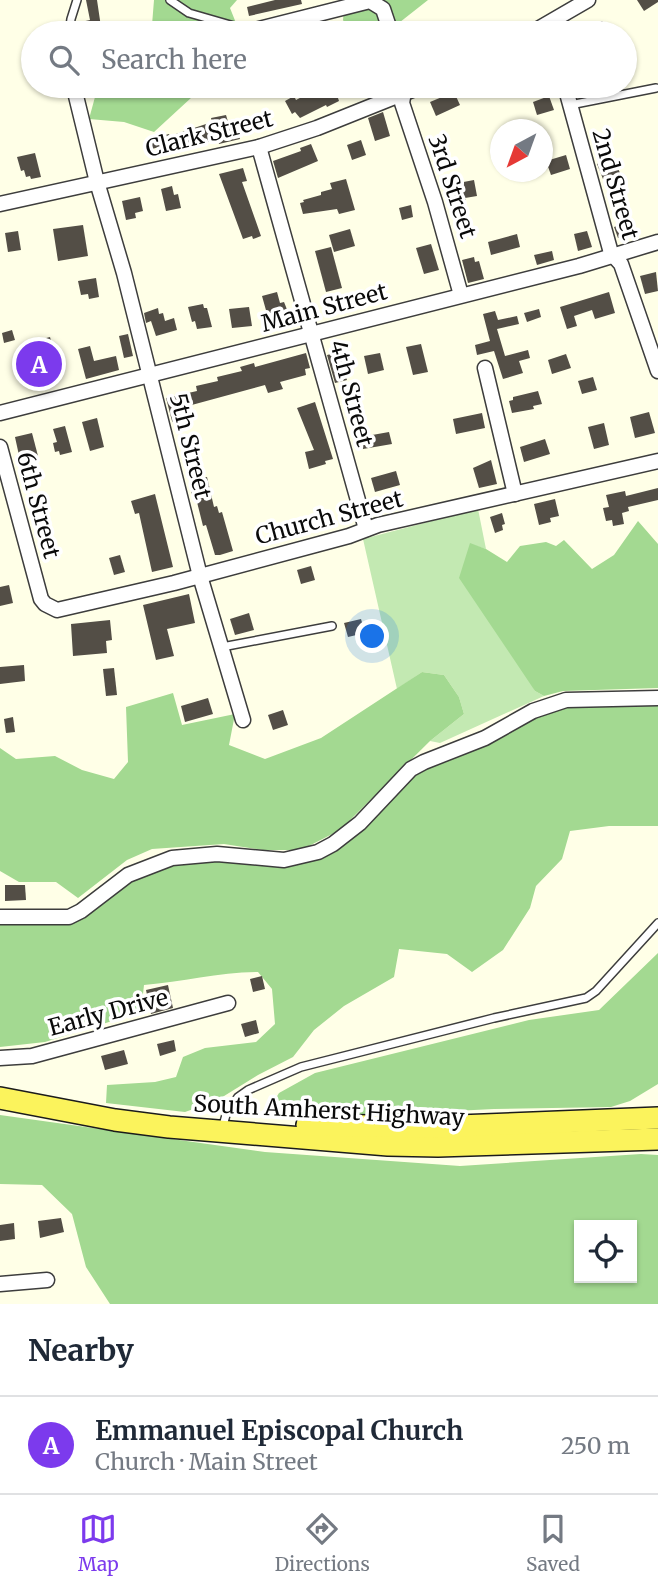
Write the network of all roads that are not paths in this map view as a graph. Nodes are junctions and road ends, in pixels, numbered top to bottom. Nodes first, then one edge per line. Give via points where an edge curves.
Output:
1 (77, 0) edge
2 (170, 0) edge
3 (588, 0) edge
4 (71, 21) edge
5 (213, 21) edge
6 (291, 21) edge
7 (387, 21) edge
8 (558, 21) edge
9 (656, 88) dead end
10 (637, 92) edge
11 (76, 98) edge
12 (385, 98) edge
13 (403, 98) edge
14 (568, 98) edge
15 (605, 98) edge
16 (570, 105) junction
17 (259, 147) junction
18 (97, 182) junction
19 (0, 204) edge
20 (658, 242) edge
21 (613, 256) junction
22 (461, 295) junction
23 (313, 334) junction
24 (485, 368) dead end
25 (658, 371) edge
26 (150, 376) junction
27 (0, 413) edge
28 (0, 447) edge
29 (658, 461) edge
30 (515, 494) junction
31 (366, 529) junction
32 (34, 575) joint
33 (200, 576) junction
34 (332, 626) dead end
35 (221, 647) junction
36 (658, 698) edge
37 (243, 720) dead end
38 (0, 917) edge
39 (658, 923) edge
40 (228, 1003) dead end
41 (0, 1058) edge
42 (0, 1086) edge
43 (0, 1098) edge
44 (658, 1118) edge
45 (222, 1126) junction
46 (658, 1139) edge
47 (47, 1280) dead end
48 (0, 1284) edge

1 - 4 lane
2 - 5 lane
3 - 8 street
6 - 7 street via 370,1 383,9
9 - 10 lane
11 - 18 street, 5th Street
12 - 17 street, Clark Street
13 - 22 street, 3rd Street
14 - 16 street, 2nd Street
15 - 16 lane
16 - 21 street, 2nd Street
17 - 18 street, Clark Street
17 - 23 street, 4th Street
18 - 19 street, Clark Street
18 - 26 street, 5th Street
20 - 21 street, Main Street
21 - 22 street, Main Street
21 - 25 street, 2nd Street via 621,264
22 - 23 street, Main Street
23 - 26 street, Main Street
23 - 31 street, 4th Street
24 - 30 street
26 - 27 street, Main Street
26 - 33 street, 5th Street
28 - 32 street, 6th Street
29 - 30 street, Church Street
30 - 31 street, Church Street
31 - 33 street, Church Street
32 - 33 street, Church Street via 41,599 57,610
33 - 35 street, 5th Street
34 - 35 lane
35 - 37 street, 5th Street
36 - 38 street via 566,701 533,711 485,738 411,769 360,823 318,852 284,860 217,854 172,858 128,875 69,916
39 - 45 lane via 586,998 301,1067 248,1090 231,1107
40 - 41 street, Early Drive via 32,1056
42 - 45 main road, South Amherst Highway
43 - 45 main road, South Amherst Highway via 115,1120
44 - 45 main road, South Amherst Highway via 432,1127
45 - 46 main road, South Amherst Highway via 388,1145
47 - 48 street

